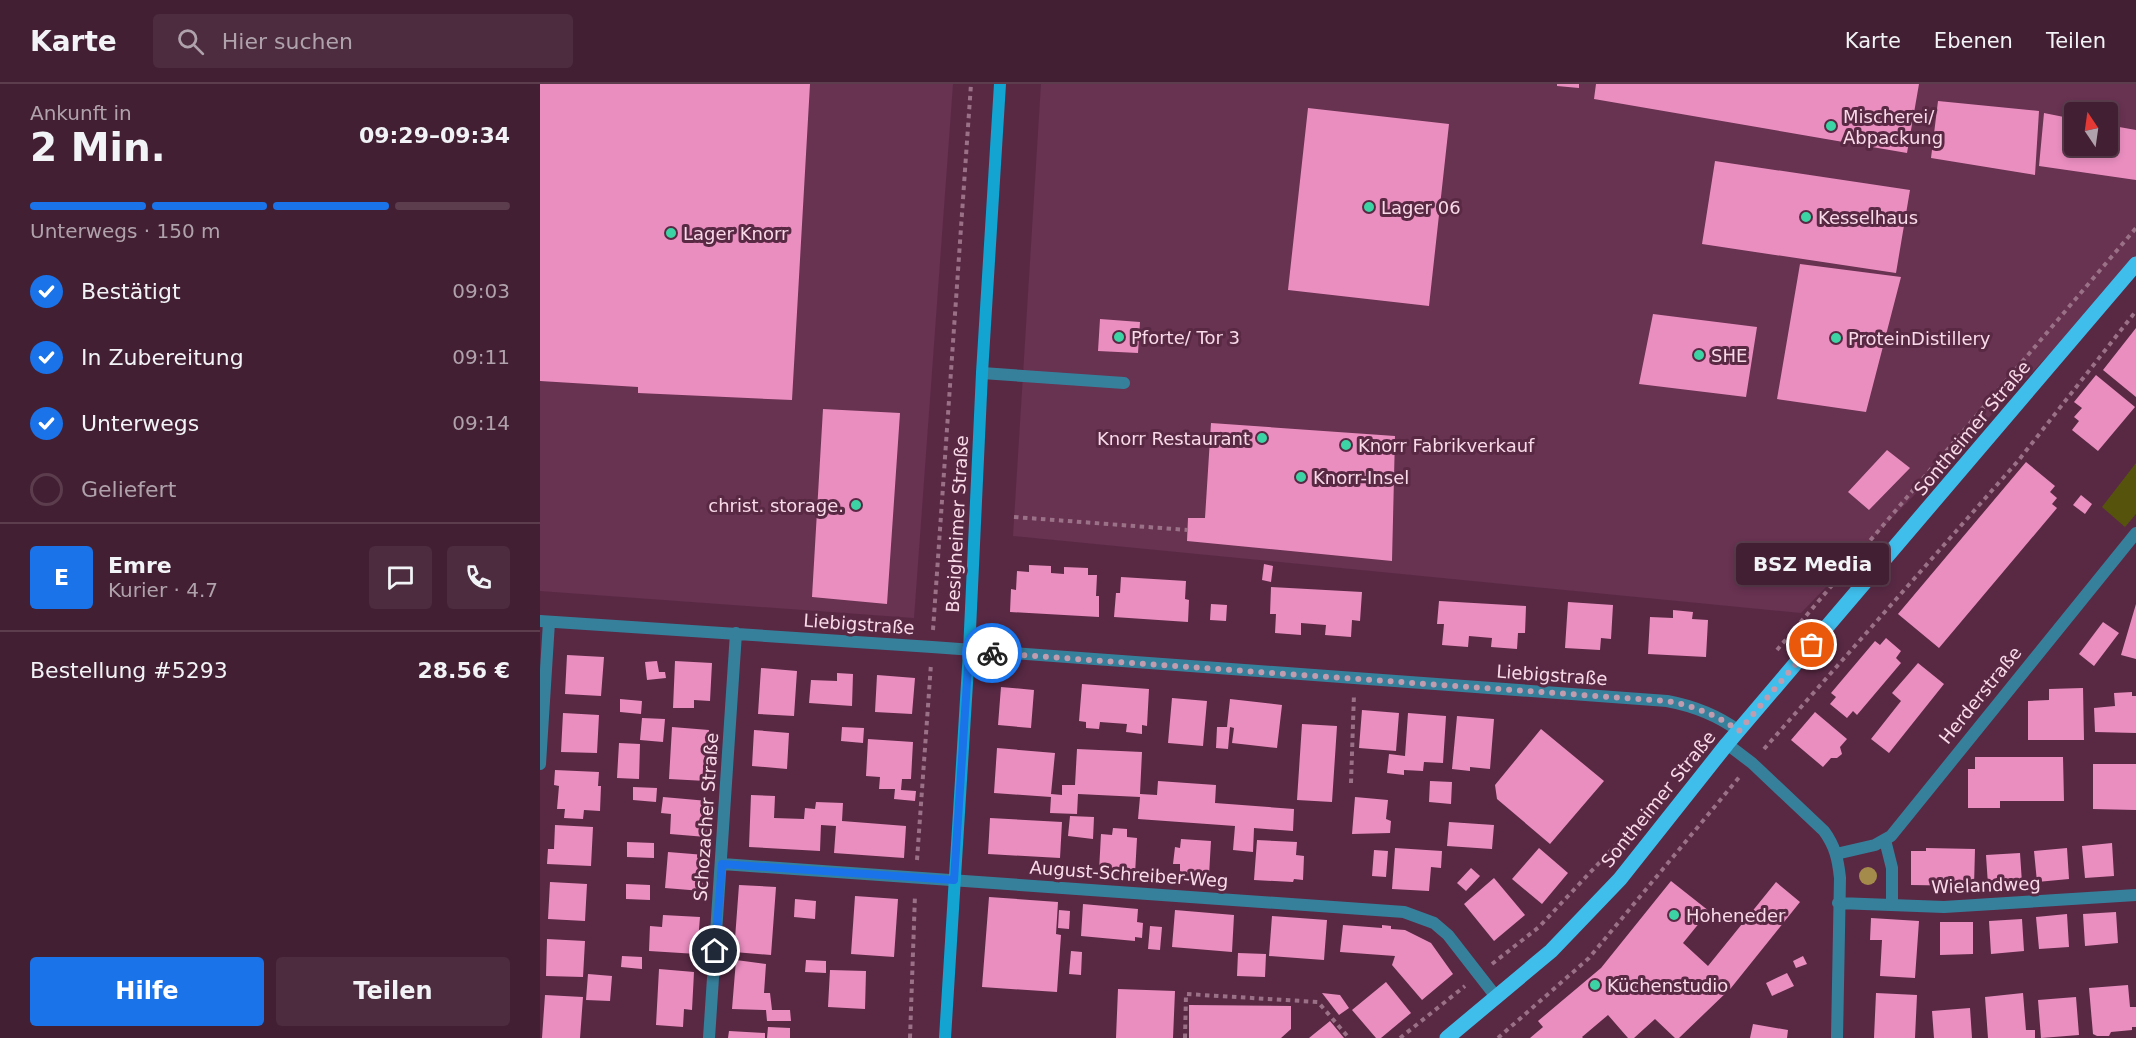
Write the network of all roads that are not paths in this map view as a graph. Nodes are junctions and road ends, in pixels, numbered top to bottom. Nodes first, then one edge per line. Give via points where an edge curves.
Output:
1 (1000, 84) edge
2 (2136, 264) edge
3 (982, 373) junction
4 (1124, 384) dead end
5 (2136, 533) edge
6 (545, 621) edge
7 (736, 633) junction
8 (969, 651) junction
9 (1739, 731) junction
10 (1727, 744) junction
11 (540, 764) edge
12 (1885, 840) junction
13 (1836, 854) junction
14 (722, 864) junction
15 (954, 880) junction
16 (2136, 895) edge
17 (1838, 903) junction
18 (1892, 903) junction
19 (1497, 998) junction
20 (709, 1038) edge
21 (945, 1038) edge
22 (1447, 1038) edge
23 (1837, 1038) edge

1 - 3 street, Besigheimer Straße
2 - 9 main road, Sontheimer Straße
3 - 4 street
3 - 8 street, Besigheimer Straße
5 - 12 street, Herderstraße
6 - 7 street, Liebigstraße
6 - 11 street
7 - 8 street, Liebigstraße
7 - 14 street, Schozacher Straße
8 - 9 street, Liebigstraße via 1667,701 1720,717
8 - 15 street, Besigheimer Straße
9 - 10 main road, Sontheimer Straße
10 - 13 street via 1824,831
10 - 19 main road, Sontheimer Straße via 1620,879 1556,946
12 - 13 street, Herderstraße
12 - 18 street via 1892,868
13 - 17 street via 1840,878
14 - 15 street, August-Schreiber-Weg
14 - 20 street, Schozacher Straße
15 - 19 street, August-Schreiber-Weg via 1404,912 1434,923 1448,935
15 - 21 street, Besigheimer Straße
16 - 18 street, Wielandweg via 1944,907
17 - 18 street, Wielandweg
17 - 23 street
19 - 22 main road, Sontheimer Straße

